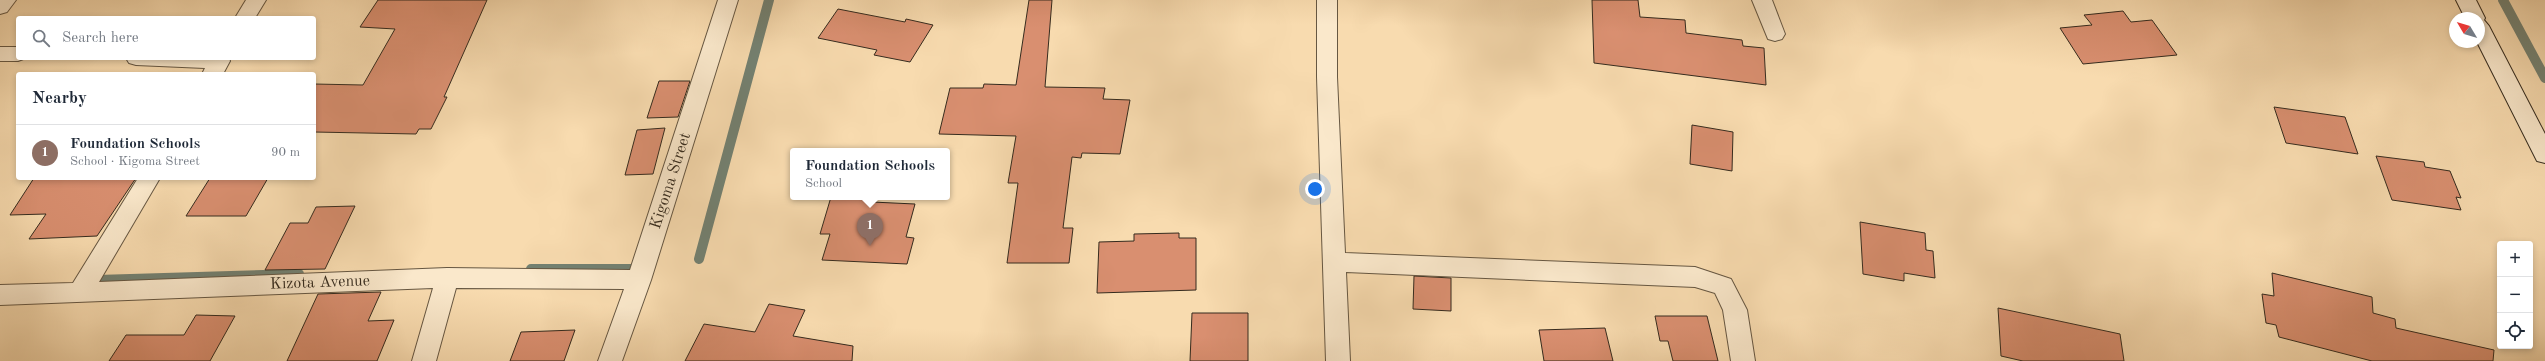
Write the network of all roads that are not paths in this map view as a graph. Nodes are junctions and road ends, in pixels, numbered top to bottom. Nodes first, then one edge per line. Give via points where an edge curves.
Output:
1 (6, 0) edge
2 (256, 0) edge
3 (728, 0) edge
4 (1327, 0) edge
5 (1762, 0) edge
6 (2466, 0) edge
7 (0, 8) edge
8 (2472, 12) edge
9 (246, 16) edge
10 (1775, 34) dead end
11 (2485, 38) edge
12 (0, 54) edge
13 (16, 54) edge
14 (163, 60) edge
15 (218, 64) edge
16 (2545, 155) edge
17 (148, 180) edge
18 (1333, 262) junction
19 (447, 278) junction
20 (639, 280) junction
21 (80, 292) junction
22 (4, 300) edge
23 (424, 361) edge
24 (610, 361) edge
25 (1338, 361) edge
26 (1743, 361) edge

1 - 7 street
2 - 9 street
3 - 20 street, Kigoma Street
4 - 18 street
5 - 10 street
6 - 8 street
11 - 16 street
12 - 13 street
14 - 15 street
17 - 21 street
18 - 25 street
18 - 26 street via 1695,277 1723,286 1735,310
19 - 20 street, Kizota Avenue
19 - 21 street, Kizota Avenue
19 - 23 street
20 - 24 street, Kigoma Street
21 - 22 street, Kizota Avenue

